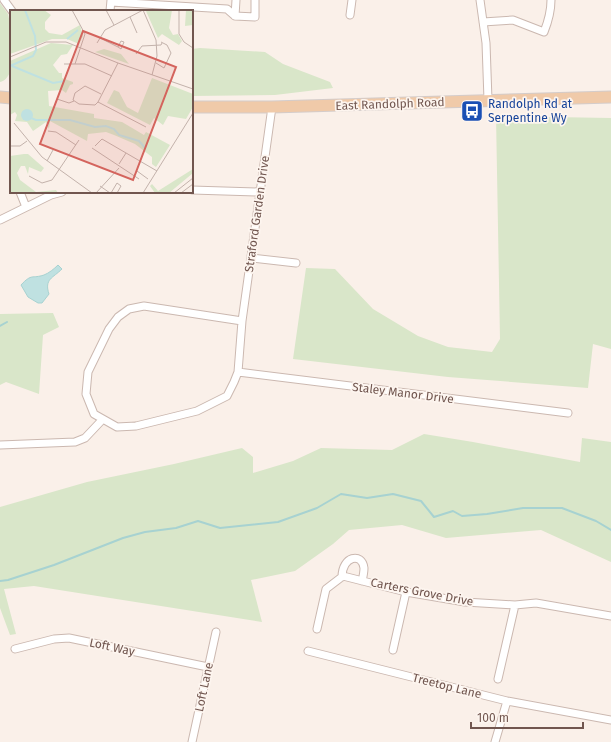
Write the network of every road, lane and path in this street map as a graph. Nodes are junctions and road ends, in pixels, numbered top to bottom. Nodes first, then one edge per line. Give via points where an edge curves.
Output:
1 (4, 0) edge
2 (236, 0) edge
3 (255, 0) edge
4 (352, 0) edge
5 (480, 0) edge
6 (551, 0) edge
7 (111, 1) edge
8 (11, 10) edge
9 (350, 15) dead end
10 (235, 16) junction
11 (483, 22) junction
12 (0, 97) edge
13 (611, 97) edge
14 (10, 98) edge
15 (488, 100) junction
16 (272, 107) junction
17 (193, 108) edge
18 (193, 190) edge
19 (260, 192) junction
20 (20, 193) edge
21 (58, 193) edge
22 (26, 207) junction
23 (0, 220) edge
24 (251, 258) junction
25 (296, 263) dead end
26 (242, 321) junction
27 (238, 372) junction
28 (568, 413) dead end
29 (102, 420) junction
30 (0, 445) edge
31 (342, 577) junction
32 (362, 581) junction
33 (406, 592) junction
34 (515, 605) junction
35 (611, 616) edge
36 (317, 629) dead end
37 (216, 632) dead end
38 (15, 649) dead end
39 (392, 650) dead end
40 (308, 651) dead end
41 (208, 667) junction
42 (498, 678) dead end
43 (507, 701) junction
44 (611, 720) edge
45 (192, 742) edge
46 (495, 742) edge

1 - 8 street
2 - 10 street
3 - 10 street via 255,17
4 - 9 street
5 - 11 street
6 - 11 street via 544,32 513,20
7 - 10 street via 227,9
11 - 15 street
12 - 14 main road
13 - 15 main road, East Randolph Road
15 - 16 main road, East Randolph Road
16 - 17 main road, East Randolph Road
16 - 19 street, Straford Garden Drive
18 - 19 street
19 - 24 street, Straford Garden Drive
20 - 22 street
21 - 22 street
22 - 23 street
24 - 25 street
24 - 26 street, Straford Garden Drive
26 - 27 street, Straford Garden Drive
26 - 29 street via 144,306 129,309 118,317 109,329 88,372 86,394 94,414
27 - 28 street, Staley Manor Drive
27 - 29 street, Straford Garden Drive via 227,396 197,411 136,426 117,427
29 - 30 street via 85,438 75,442
31 - 32 street, Carters Grove Drive
31 - 32 street via 345,563 357,558 364,568
31 - 36 street via 326,589
32 - 33 street, Carters Grove Drive
33 - 34 street, Carters Grove Drive via 465,602
33 - 39 street
34 - 35 street, Carters Grove Drive via 536,603
34 - 42 street
37 - 41 street, Loft Lane
38 - 41 street, Loft Way via 54,639 69,638
40 - 43 street, Treetop Lane
41 - 45 street, Loft Lane
43 - 44 street, Treetop Lane
43 - 46 street

